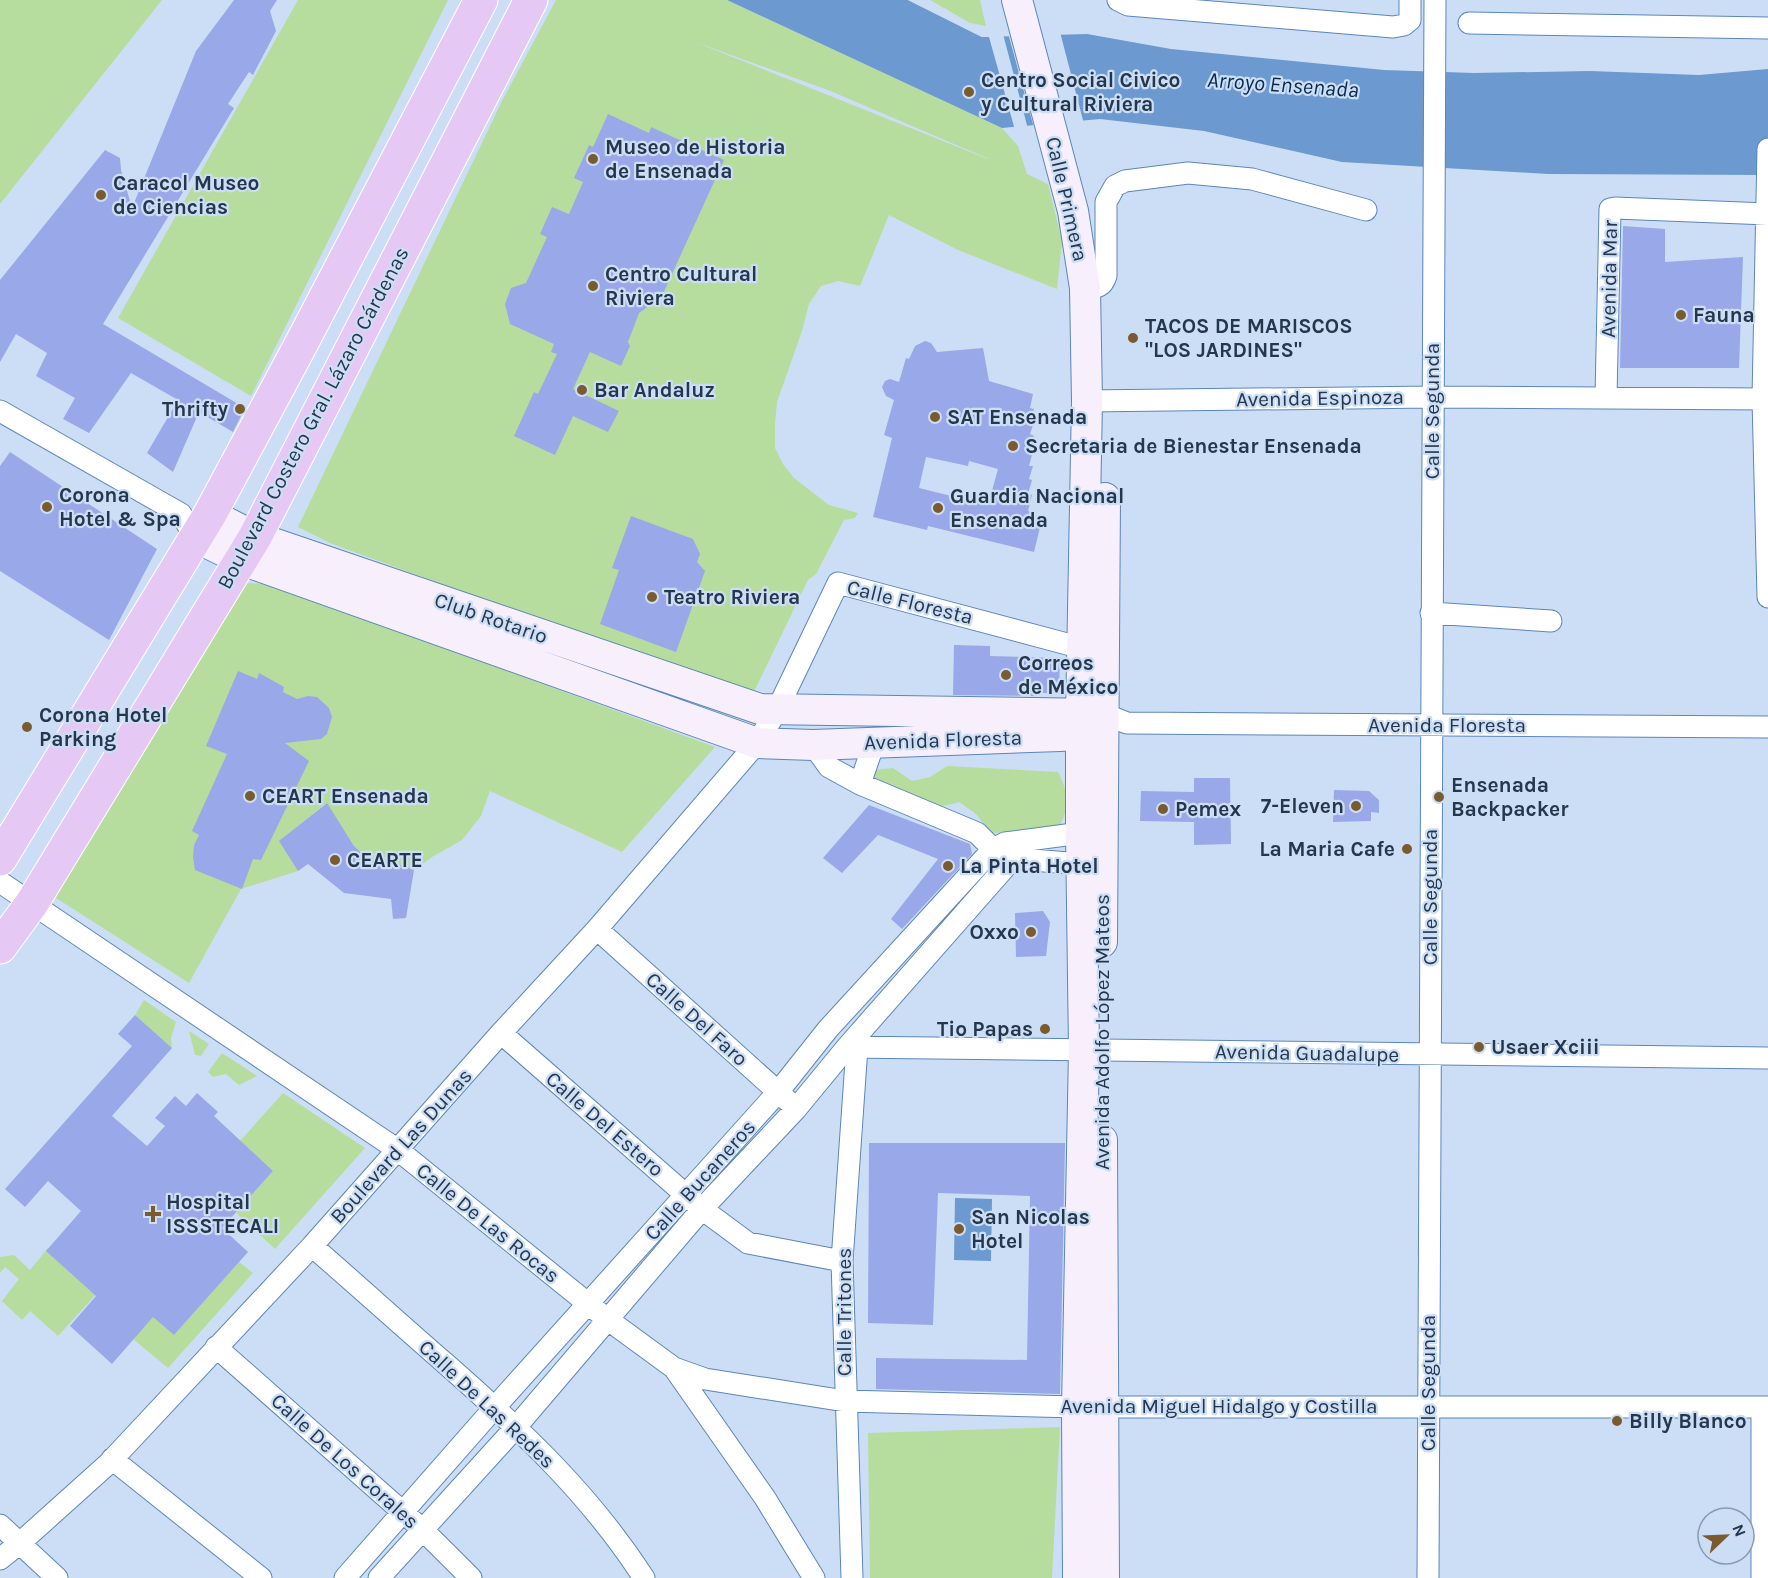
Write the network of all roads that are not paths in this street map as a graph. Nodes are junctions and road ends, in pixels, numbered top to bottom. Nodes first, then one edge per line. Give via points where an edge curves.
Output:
1 (480, 0) edge
2 (531, 0) edge
3 (1017, 0) edge
4 (1038, 0) edge
5 (1118, 0) edge
6 (1410, 0) edge
7 (1435, 0) edge
8 (1469, 24) dead end
9 (1768, 28) edge
10 (1768, 149) edge
11 (1076, 184) junction
12 (1767, 209) edge
13 (1366, 210) dead end
14 (1092, 288) junction
15 (1432, 397) junction
16 (1606, 398) junction
17 (1766, 399) edge
18 (1097, 401) junction
19 (0, 411) edge
20 (195, 521) junction
21 (249, 549) junction
22 (1768, 597) edge
23 (1431, 613) junction
24 (1551, 621) dead end
25 (1082, 648) junction
26 (777, 710) junction
27 (1100, 724) junction
28 (1431, 725) junction
29 (1768, 727) edge
30 (757, 743) junction
31 (874, 743) junction
32 (813, 745) junction
33 (860, 784) junction
34 (1081, 833) junction
35 (993, 849) junction
36 (0, 859) edge
37 (1081, 864) junction
38 (0, 882) edge
39 (32, 903) junction
40 (597, 929) junction
41 (0, 947) edge
42 (828, 1029) junction
43 (501, 1033) junction
44 (852, 1047) junction
45 (1092, 1050) junction
46 (1430, 1054) junction
47 (1768, 1059) edge
48 (778, 1092) junction
49 (796, 1109) junction
50 (398, 1149) junction
51 (695, 1202) junction
52 (312, 1246) junction
53 (842, 1262) junction
54 (588, 1304) junction
55 (608, 1320) junction
56 (216, 1347) junction
57 (674, 1368) junction
58 (845, 1401) junction
59 (1091, 1406) junction
60 (495, 1407) junction
61 (1428, 1407) junction
62 (1765, 1407) edge
63 (516, 1426) junction
64 (112, 1459) junction
65 (402, 1512) junction
66 (0, 1525) edge
67 (422, 1529) junction
68 (20, 1543) junction
69 (0, 1559) edge
70 (57, 1578) edge
71 (261, 1578) edge
72 (345, 1578) edge
73 (379, 1578) edge
74 (471, 1578) edge
75 (644, 1578) edge
76 (814, 1578) edge
77 (852, 1578) edge
78 (1077, 1578) edge
79 (1104, 1578) edge
80 (1428, 1578) edge
81 (1762, 1578) edge

1 - 20 highway via 298,350
2 - 21 highway, Boulevard Costero Gral. Lázaro Cárdenas
3 - 11 main road, Calle Primera
4 - 11 main road, Calle Primera
5 - 6 street via 1128,5 1393,27 1410,20
7 - 15 street, Calle Segunda
8 - 9 street
10 - 12 street
11 - 14 main road, Calle Primera via 1073,211
12 - 16 street, Avenida Mar via 1610,209
12 - 17 street
13 - 14 street via 1252,179 1188,173 1125,181 1115,186 1106,202 1106,276 1103,284
14 - 18 main road, Calle Primera
15 - 16 street, Avenida Espinoza
15 - 18 street, Avenida Espinoza
15 - 23 street, Calle Segunda
16 - 17 street, Avenida Espinoza
17 - 22 street
18 - 25 main road, Avenida Adolfo López Mateos
18 - 27 main road, Avenida Adolfo López Mateos
19 - 20 street
20 - 21 main road, Club Rotario
20 - 36 highway
21 - 26 main road, Club Rotario via 760,709
21 - 30 main road, Club Rotario
21 - 39 highway, Boulevard Costero Gral. Lázaro Cárdenas
23 - 24 street
23 - 28 street, Calle Segunda
25 - 26 street, Calle Floresta via 838,583
25 - 27 main road, Avenida Adolfo López Mateos
26 - 27 main road, Avenida Floresta
26 - 30 street, Boulevard Las Dunas
27 - 28 street, Avenida Floresta
27 - 31 main road, Avenida Floresta
27 - 34 main road, Avenida Adolfo López Mateos
27 - 45 main road, Avenida Adolfo López Mateos
28 - 29 street, Avenida Floresta
28 - 46 street, Calle Segunda
30 - 32 main road, Avenida Floresta
30 - 40 street, Boulevard Las Dunas
31 - 32 main road, Avenida Floresta
31 - 33 street
32 - 33 street via 829,767
33 - 35 street via 977,833
34 - 35 street via 1005,843
34 - 37 main road, Avenida Adolfo López Mateos
35 - 42 street, Calle Bucaneros
37 - 44 street, Calle Bucaneros via 1020,860 1008,864
37 - 45 main road, Avenida Adolfo López Mateos
38 - 39 street, Calle De Las Rocas
39 - 41 highway, Boulevard Costero Gral. Lázaro Cárdenas
39 - 50 street, Calle De Las Rocas
40 - 43 street, Boulevard Las Dunas
40 - 48 street, Calle Del Faro
42 - 44 street
42 - 48 street, Calle Bucaneros
43 - 50 street, Boulevard Las Dunas
43 - 51 street, Calle Del Estero
44 - 45 street, Avenida Guadalupe
44 - 49 street, Calle Bucaneros
44 - 53 street, Calle Tritones
45 - 46 street, Avenida Guadalupe
45 - 59 main road, Avenida Adolfo López Mateos
46 - 47 street, Avenida Guadalupe
46 - 61 street, Calle Segunda
48 - 49 street, Calle Del Faro
48 - 51 street, Calle Bucaneros
49 - 51 street, Calle Bucaneros
50 - 52 street, Boulevard Las Dunas
50 - 54 street, Calle De Las Rocas
51 - 53 street, Calle Del Estero via 748,1243
51 - 54 street, Calle Bucaneros
51 - 55 street, Calle Bucaneros
52 - 56 street, Boulevard Las Dunas
52 - 60 street, Calle De Las Redes
53 - 58 street, Calle Tritones
54 - 55 street, Calle De Las Rocas
54 - 60 street, Calle Bucaneros
55 - 57 street, Calle De Las Rocas
55 - 63 street, Calle Bucaneros
56 - 64 street, Boulevard Las Dunas
56 - 65 street, Calle De Los Corales
57 - 58 street, Avenida Miguel Hidalgo y Costilla via 705,1379
57 - 76 street, Calle De Las Rocas via 765,1498
58 - 59 street, Avenida Miguel Hidalgo y Costilla
58 - 77 street, Calle Tritones
59 - 61 street, Avenida Miguel Hidalgo y Costilla
59 - 78 main road, Avenida Adolfo López Mateos
59 - 79 main road, Avenida Adolfo López Mateos
60 - 63 street, Calle De Las Redes
60 - 65 street, Calle Bucaneros
61 - 62 street, Avenida Miguel Hidalgo y Costilla
61 - 80 street, Calle Segunda
62 - 81 street
63 - 67 street, Calle Bucaneros
63 - 75 street, Calle De Las Redes via 620,1540
64 - 68 street, Boulevard Las Dunas
64 - 71 street
65 - 67 street, Calle De Los Corales
65 - 72 street, Calle Bucaneros
66 - 68 street
67 - 73 street, Calle Bucaneros
67 - 74 street, Calle De Los Corales
68 - 69 street, Boulevard Las Dunas
68 - 70 street

